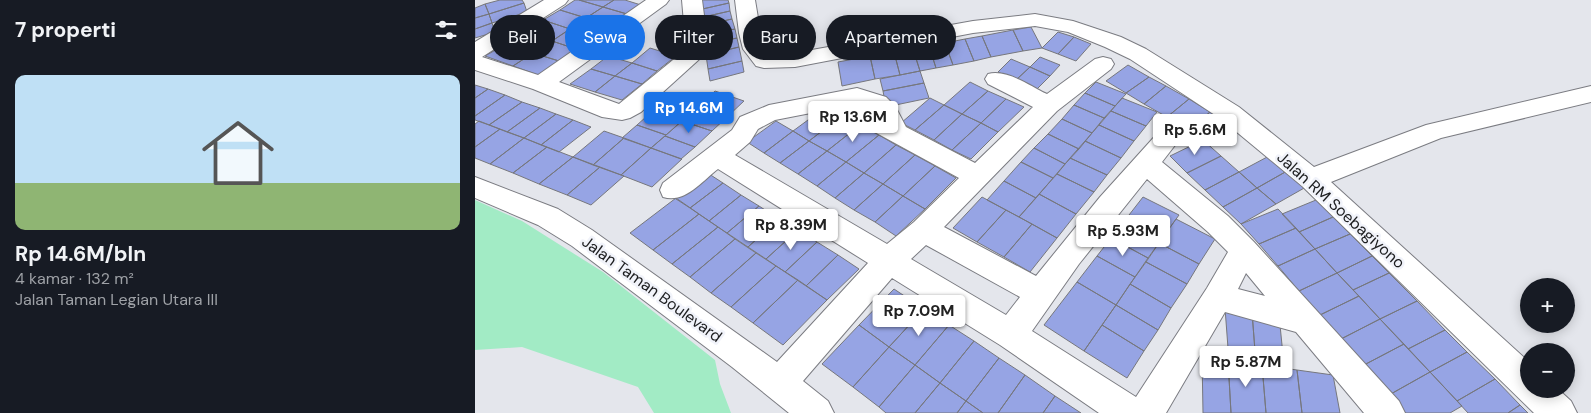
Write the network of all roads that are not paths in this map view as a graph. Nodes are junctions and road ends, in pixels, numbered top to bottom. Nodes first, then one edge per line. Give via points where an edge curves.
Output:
1 (745, 0) edge
2 (550, 2) edge
3 (656, 2) edge
4 (692, 6) edge
5 (475, 52) edge
6 (475, 62) edge
7 (1103, 64) dead end
8 (997, 79) dead end
9 (541, 84) junction
10 (1591, 94) edge
11 (1049, 105) junction
12 (1174, 132) dead end
13 (717, 156) junction
14 (1145, 163) junction
15 (979, 177) junction
16 (1311, 179) junction
17 (475, 187) edge
18 (673, 190) dead end
19 (924, 230) junction
20 (1244, 250) junction
21 (889, 260) junction
22 (1040, 293) junction
23 (1218, 296) junction
24 (1307, 321) junction
25 (1011, 335) junction
26 (1520, 376) edge
27 (780, 383) junction
28 (1543, 398) edge
29 (817, 413) edge
30 (1129, 413) edge
31 (1146, 413) edge
32 (1387, 413) edge
33 (1559, 413) edge

1 - 16 street, Jalan RM Soebagiyono via 753,45 764,62 795,60 1006,22 1035,20 1073,27 1138,54 1230,113
2 - 5 street
3 - 4 street
3 - 9 street
4 - 9 street via 697,46 694,54 622,112 610,111
6 - 9 street
7 - 11 street
8 - 11 street
10 - 16 street via 1435,132
11 - 15 street
12 - 14 street
13 - 15 street via 741,136 749,123 769,113 831,101 855,110
13 - 18 street
13 - 21 street
14 - 20 street
14 - 22 street
15 - 19 street
16 - 26 street, Jalan RM Soebagiyono
17 - 27 street, Jalan Taman Boulevard via 548,217 582,238
19 - 21 street
19 - 22 street
20 - 23 street
20 - 24 street
21 - 25 street
21 - 27 street
22 - 25 street
23 - 24 street
23 - 31 street
24 - 32 street
25 - 30 street
27 - 29 street, Jalan Taman Boulevard
28 - 33 street

